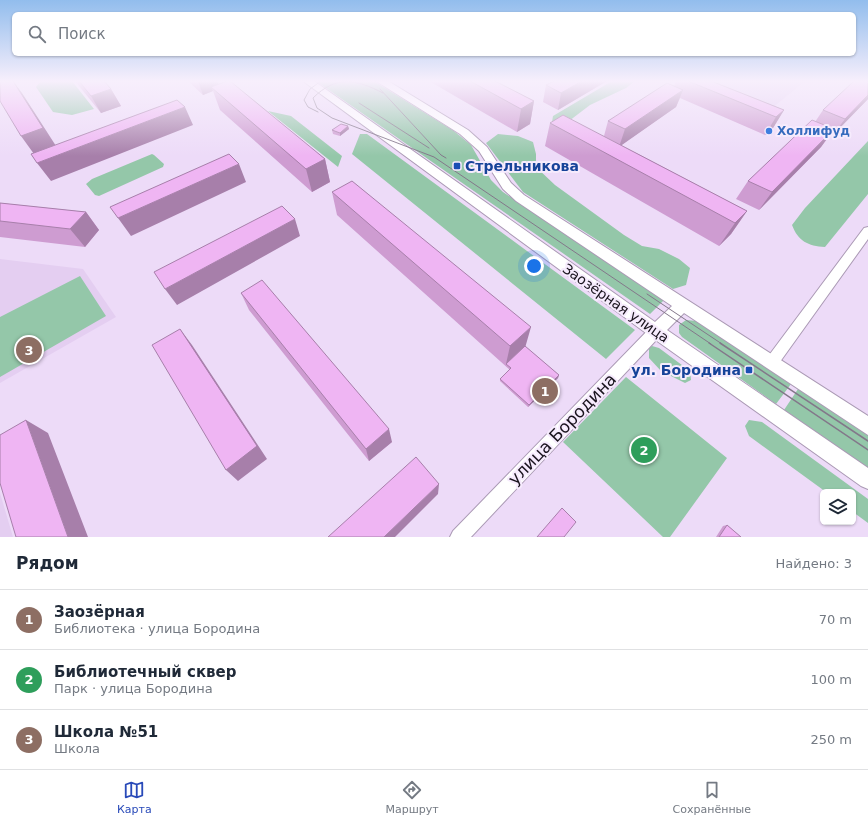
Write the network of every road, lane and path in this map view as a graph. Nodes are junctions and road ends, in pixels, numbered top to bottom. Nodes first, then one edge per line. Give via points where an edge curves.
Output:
1 (342, 106) edge
2 (422, 106) edge
3 (868, 231) edge
4 (683, 304) junction
5 (656, 332) junction
6 (772, 362) junction
7 (868, 426) edge
8 (868, 479) edge
9 (459, 537) edge

1 - 5 main road, Заозёрная улица
2 - 4 main road via 475,140 506,186 520,198
3 - 6 street
4 - 5 main road, улица Бородина
4 - 6 main road
5 - 8 main road, Заозёрная улица
5 - 9 street, улица Бородина
6 - 7 main road

